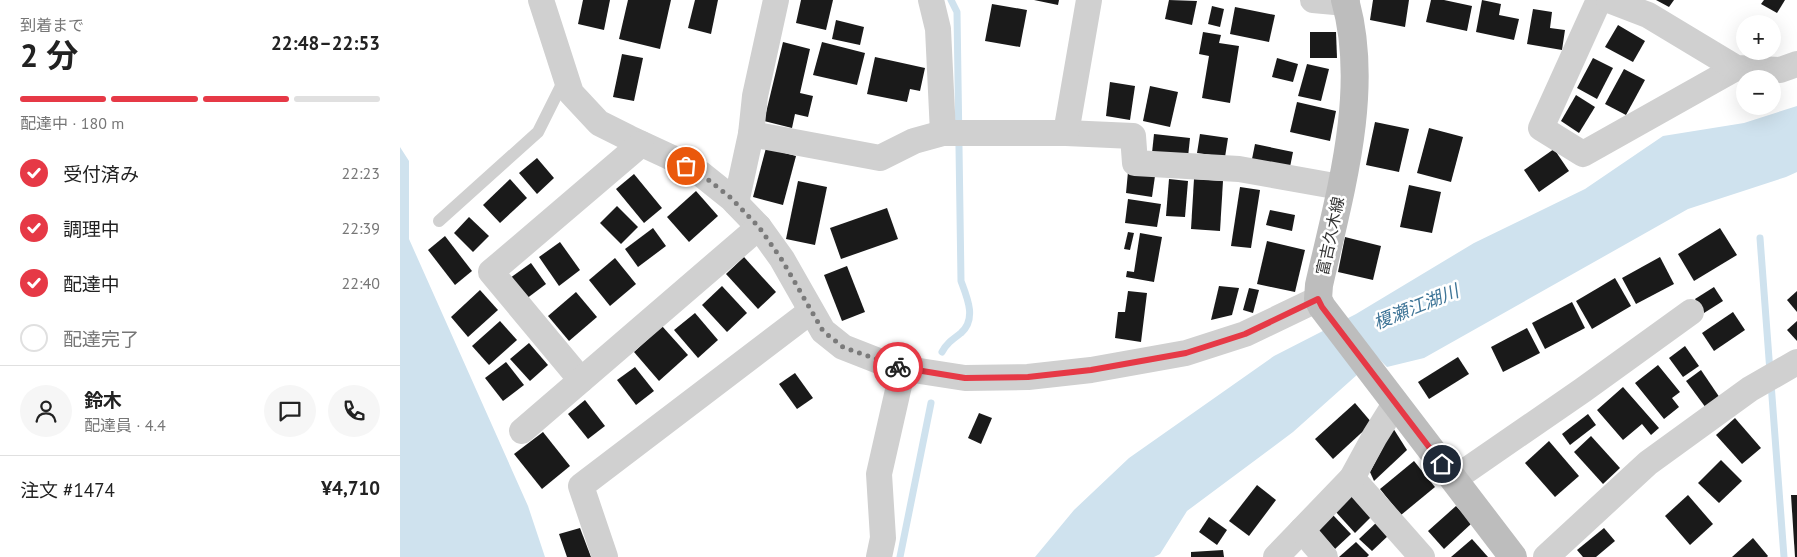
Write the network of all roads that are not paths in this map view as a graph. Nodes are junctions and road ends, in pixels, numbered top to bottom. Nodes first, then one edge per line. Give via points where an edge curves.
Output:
1 (541, 0) edge
2 (776, 0) edge
3 (931, 0) edge
4 (1089, 0) edge
5 (1313, 0) edge
6 (1599, 0) edge
7 (1609, 0) edge
8 (1346, 1) edge
9 (1797, 64) edge
10 (1736, 68) junction
11 (566, 77) junction
12 (955, 132) junction
13 (1066, 133) junction
14 (751, 134) junction
15 (641, 144) junction
16 (1340, 187) junction
17 (736, 203) junction
18 (439, 221) dead end
19 (759, 227) junction
20 (1323, 308) junction
21 (811, 311) junction
22 (1691, 312) dead end
23 (903, 368) junction
24 (1780, 372) edge
25 (581, 380) junction
26 (1395, 404) junction
27 (522, 431) dead end
28 (1352, 478) junction
29 (1454, 479) junction
30 (1302, 530) junction
31 (606, 557) edge
32 (879, 557) edge
33 (1276, 557) edge
34 (1324, 557) edge
35 (1422, 557) edge
36 (1513, 557) edge
37 (1546, 557) edge

1 - 11 street
2 - 14 street via 755,96
3 - 12 street
4 - 13 street
5 - 8 street
6 - 10 street via 1541,128 1583,154
7 - 10 street via 1648,15
8 - 16 main road, 富吉久木線 via 1355,92
9 - 10 street via 1780,70
11 - 15 street via 571,93 599,123
11 - 18 lane via 538,132
12 - 13 street
12 - 14 street via 914,141 880,158
13 - 16 street via 1133,136 1135,164 1239,169
14 - 17 street
15 - 17 street via 701,174
15 - 25 street via 491,272
16 - 20 main road, 富吉久木線 via 1319,285
17 - 19 street
19 - 21 street
19 - 25 street
20 - 23 street via 1186,353 1091,370 1028,377 965,378
20 - 26 main road
21 - 23 street via 823,331 843,347
21 - 31 street via 581,486
22 - 29 street
23 - 32 street via 878,474 883,538
24 - 37 street via 1750,389 1648,463
25 - 27 street
26 - 28 street
26 - 29 main road
28 - 30 street
28 - 35 street
29 - 36 main road
30 - 33 street
30 - 34 street

